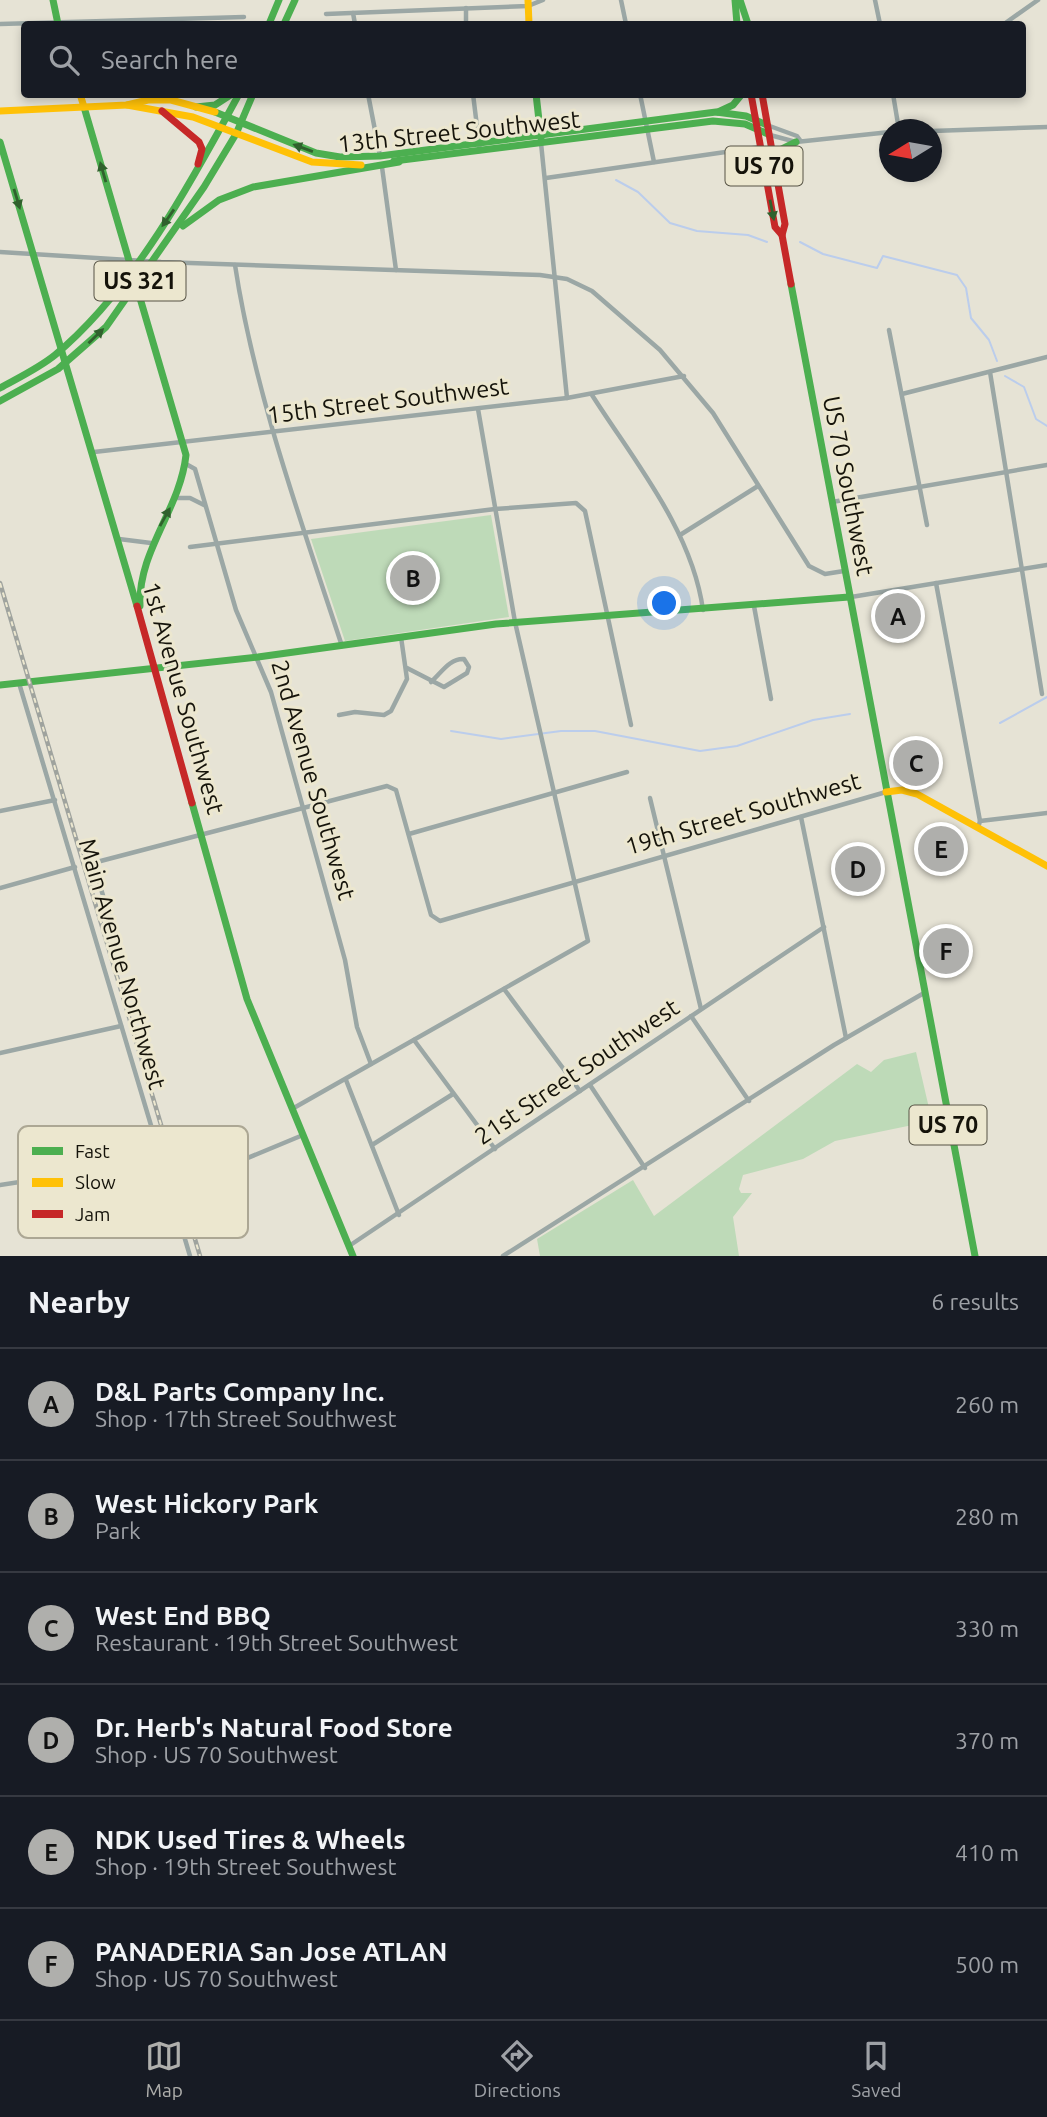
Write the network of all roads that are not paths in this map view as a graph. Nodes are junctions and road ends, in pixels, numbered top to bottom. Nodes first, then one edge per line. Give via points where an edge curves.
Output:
1 (53, 0) edge
2 (279, 0) edge
3 (295, 0) edge
4 (543, 0) edge
5 (621, 0) edge
6 (738, 0) edge
7 (876, 0) edge
8 (1038, 0) edge
9 (528, 3) edge
10 (466, 8) junction
11 (354, 13) junction
12 (326, 14) dead end
13 (244, 17) dead end
14 (58, 21) edge
15 (120, 21) edge
16 (270, 21) edge
17 (285, 21) edge
18 (355, 21) edge
19 (466, 21) edge
20 (529, 21) edge
21 (625, 21) edge
22 (737, 21) edge
23 (747, 21) edge
24 (880, 21) edge
25 (1008, 21) edge
26 (0, 24) edge
27 (21, 24) edge
28 (81, 98) edge
29 (226, 98) edge
30 (237, 98) edge
31 (251, 98) edge
32 (369, 98) edge
33 (474, 98) edge
34 (536, 98) edge
35 (641, 98) edge
36 (739, 98) edge
37 (752, 98) edge
38 (763, 98) edge
39 (894, 98) edge
40 (127, 105) junction
41 (84, 107) junction
42 (196, 107) junction
43 (0, 111) edge
44 (162, 111) junction
45 (716, 113) junction
46 (228, 118) junction
47 (897, 119) edge
48 (756, 120) junction
49 (240, 124) junction
50 (646, 125) junction
51 (1047, 127) edge
52 (223, 128) junction
53 (757, 129) junction
54 (767, 130) junction
55 (942, 131) edge
56 (879, 133) edge
57 (236, 134) junction
58 (541, 139) junction
59 (798, 141) junction
60 (0, 142) edge
61 (760, 146) junction
62 (480, 147) junction
63 (380, 156) junction
64 (399, 162) junction
65 (654, 162) junction
66 (773, 162) junction
67 (382, 167) junction
68 (546, 178) junction
69 (188, 188) junction
70 (782, 234) junction
71 (171, 237) junction
72 (0, 252) edge
73 (35, 255) junction
74 (130, 261) junction
75 (235, 265) junction
76 (396, 270) junction
77 (556, 276) junction
78 (889, 330) dead end
79 (1047, 357) edge
80 (990, 372) junction
81 (684, 376) junction
82 (0, 388) edge
83 (902, 394) junction
84 (592, 395) junction
85 (567, 398) junction
86 (0, 401) edge
87 (478, 409) junction
88 (276, 432) junction
89 (184, 442) junction
90 (94, 452) junction
91 (186, 464) junction
92 (1047, 465) edge
93 (1006, 472) junction
94 (758, 486) junction
95 (920, 486) junction
96 (176, 498) junction
97 (832, 502) junction
98 (495, 509) junction
99 (207, 510) junction
100 (927, 525) dead end
101 (306, 533) junction
102 (680, 535) junction
103 (119, 539) junction
104 (151, 543) junction
105 (216, 544) junction
106 (190, 547) dead end
107 (1047, 565) edge
108 (1021, 568) junction
109 (845, 571) junction
110 (936, 583) junction
111 (849, 597) junction
112 (754, 606) junction
113 (704, 610) junction
114 (607, 616) junction
115 (515, 622) junction
116 (144, 628) junction
117 (401, 637) junction
118 (342, 646) junction
119 (258, 657) junction
120 (155, 667) junction
121 (406, 668) junction
122 (431, 682) junction
123 (19, 683) junction
124 (0, 685) edge
125 (1042, 694) dead end
126 (771, 699) dead end
127 (339, 715) dead end
128 (631, 726) dead end
129 (627, 772) dead end
130 (555, 792) junction
131 (886, 792) junction
132 (650, 799) dead end
133 (55, 800) junction
134 (303, 806) junction
135 (0, 811) edge
136 (1047, 813) edge
137 (801, 817) junction
138 (979, 824) junction
139 (201, 834) junction
140 (409, 834) junction
141 (665, 857) junction
142 (1047, 866) edge
143 (75, 867) junction
144 (575, 883) junction
145 (0, 888) edge
146 (109, 915) dead end
147 (824, 927) junction
148 (504, 989) junction
149 (924, 993) junction
150 (701, 1009) junction
151 (691, 1016) junction
152 (121, 1026) junction
153 (846, 1038) junction
154 (414, 1040) junction
155 (0, 1053) edge
156 (371, 1065) junction
157 (346, 1080) junction
158 (590, 1084) junction
159 (580, 1091) junction
160 (453, 1094) junction
161 (749, 1101) junction
162 (292, 1109) junction
163 (152, 1126) edge
164 (303, 1135) junction
165 (372, 1144) junction
166 (495, 1149) junction
167 (248, 1156) edge
168 (645, 1168) junction
169 (18, 1182) edge
170 (0, 1185) edge
171 (399, 1214) junction
172 (185, 1238) edge
173 (349, 1246) junction
174 (190, 1256) edge
175 (353, 1256) edge
176 (503, 1256) edge
177 (975, 1256) edge

1 - 14 main road
2 - 16 main road
3 - 17 main road
4 - 9 street
5 - 21 street
6 - 22 main road
6 - 23 main road
7 - 24 street
8 - 25 street
9 - 10 street
9 - 20 main road
10 - 11 street
10 - 19 street
11 - 12 street
11 - 18 street
13 - 15 street
26 - 27 street
28 - 41 main road, 2nd Avenue Southwest
29 - 42 main road via 215,105
30 - 46 main road, US 321
31 - 49 main road, US 321
32 - 63 street
33 - 62 street
34 - 58 main road
35 - 50 street
36 - 45 main road
37 - 48 main road, US 70 Southwest / US 70
38 - 54 main road, US 70 Southwest / US 70
39 - 47 street
40 - 41 main road, 13th Street Southwest
40 - 42 main road, 13th Street Southwest via 146,100
40 - 44 main road, 13th Street Southwest
41 - 43 main road, 13th Street Southwest
74 -> 41 main road, 2nd Avenue Southwest
42 - 46 main road, 13th Street Southwest
44 - 52 main road, 13th Street Southwest
44 - 69 main road via 194,136 202,149
45 - 48 main road, 13th Street Southwest
45 - 50 main road, 13th Street Southwest
46 - 49 main road, 13th Street Southwest
46 - 52 main road, US 321
48 - 53 main road, US 70 Southwest / US 70
48 - 54 main road, 13th Street Southwest
49 - 57 main road, US 321
63 -> 49 main road, 13th Street Southwest via 326,155
50 - 53 main road, 13th Street Southwest via 722,121
50 - 58 main road, 13th Street Southwest
50 - 65 street
51 - 55 street
52 - 57 main road, 13th Street Southwest
52 - 69 main road, US 321
53 - 54 main road, 13th Street Southwest
53 - 61 main road, US 70 Southwest / US 70
54 - 59 street, 13th Street Southwest
54 - 59 street, 13th Street Southwest via 797,136
54 - 66 main road, US 70 Southwest / US 70
56 - 59 street, 13th Street Southwest
57 - 64 main road, 13th Street Southwest via 329,165
57 - 71 main road, US 321
58 - 62 main road, 13th Street Southwest
58 - 68 street
59 - 66 main road via 778,152
60 -> 73 main road, 1st Avenue Southwest
61 - 65 street
61 -> 70 main road, US 70 Southwest / US 70 via 775,226
62 - 63 main road, 13th Street Southwest
62 - 64 main road, 13th Street Southwest
64 - 67 main road
65 - 68 street
66 - 70 main road, US 70 Southwest / US 70 via 785,225
67 - 71 main road via 253,187 202,210
67 - 76 street
68 - 77 street
69 -> 82 main road, US 321 via 98,316 53,357
70 - 97 main road, US 70 Southwest / US 70
86 -> 71 main road, US 321 via 48,375 83,348 118,312
72 - 73 street
73 - 74 street
73 - 90 main road, 1st Avenue Southwest
74 - 75 street
74 - 89 main road, 2nd Avenue Southwest
75 - 76 street
75 - 88 street
76 - 77 street
77 - 81 street via 576,282 607,302
77 - 85 street
78 - 83 street
79 - 80 street
80 - 83 street
80 - 93 street
81 - 84 street, 15th Street Southwest
81 - 94 street
83 - 95 street
84 - 85 street, 15th Street Southwest
84 - 102 street
85 - 87 street, 15th Street Southwest
87 - 88 street, 15th Street Southwest
87 - 98 street
88 - 89 street, 15th Street Southwest
88 - 101 street
89 - 90 street, 15th Street Southwest
89 - 91 main road, 2nd Avenue Southwest
90 - 103 main road, 1st Avenue Southwest
91 - 96 main road, 2nd Avenue Southwest
91 - 99 street, 2nd Avenue Southwest via 195,470
92 - 93 street
93 - 95 street
93 - 108 street
94 - 102 street
94 - 109 street via 809,566 825,574
95 - 97 street
95 - 100 street
96 - 99 street via 196,499
104 -> 96 main road, 2nd Avenue Southwest
97 - 109 main road, US 70 Southwest / US 70
98 - 101 street
98 - 114 street via 579,504 585,511
98 - 115 street
99 - 105 street, 2nd Avenue Southwest
101 - 105 street
101 - 118 street
102 - 113 street
103 - 104 street
103 - 116 main road, 1st Avenue Southwest
104 - 116 main road, 2nd Avenue Southwest via 139,578
105 - 106 street
105 - 119 street, 2nd Avenue Southwest via 240,621
107 - 108 street
108 - 110 street
108 - 125 street
109 - 111 main road, US 70 Southwest / US 70
110 - 111 street
110 - 138 street
111 - 112 main road
111 - 131 main road, US 70 Southwest / US 70
112 - 113 main road
112 - 126 street
113 - 114 main road
114 - 115 main road
114 - 128 street
115 - 117 main road
115 - 130 street
116 - 120 main road, 1st Avenue Southwest
117 - 118 main road
117 - 121 street
118 - 119 main road
119 - 120 main road
119 - 134 street, 2nd Avenue Southwest
120 - 123 main road
120 - 139 main road, 1st Avenue Southwest
121 - 122 street
121 - 127 street via 405,684 388,714
122 - 122 street via 448,686 469,667 459,659
123 - 124 main road
123 - 133 street, Main Avenue Northwest
129 - 130 street
130 - 140 street
130 - 144 street
131 - 137 street, 19th Street Southwest
131 - 138 main road, 19th Street Southwest via 917,794
131 - 149 main road, US 70 Southwest / US 70
132 - 141 street
133 - 135 street
133 - 143 street, Main Avenue Northwest
134 - 139 street
134 - 140 street via 393,787
134 - 156 street, 2nd Avenue Southwest via 345,960 359,1035
136 - 138 street
137 - 141 street, 19th Street Southwest
137 - 147 street
138 - 142 main road, 19th Street Southwest
139 - 146 street via 93,863
139 - 162 main road, 1st Avenue Southwest via 247,999
140 - 144 street, 19th Street Southwest via 431,915 438,920
141 - 144 street, 19th Street Southwest
141 - 150 street
143 - 145 street
143 - 152 street, Main Avenue Northwest
144 - 148 street via 588,941
147 - 150 street, 21st Street Southwest
147 - 153 street
148 - 154 street
148 - 159 street
149 - 153 street
149 - 177 main road, US 70
150 - 151 street, 21st Street Southwest
151 - 158 street, 21st Street Southwest
151 - 161 street
152 - 155 street
152 - 163 street, Main Avenue Northwest
153 - 161 street
154 - 156 street
154 - 160 street
156 - 157 street
157 - 162 street
157 - 165 street
158 - 159 street, 21st Street Southwest
158 - 168 street
159 - 166 street, 21st Street Southwest
160 - 165 street
160 - 166 street
161 - 168 street
162 - 164 main road, 1st Avenue Southwest
164 - 167 street
164 - 173 main road, 1st Avenue Southwest
165 - 171 street
166 - 171 street, 21st Street Southwest
168 - 176 street
169 - 170 street
171 - 173 street, 21st Street Southwest
172 - 174 street, Main Avenue Northwest
173 - 175 main road, 1st Avenue Southwest

